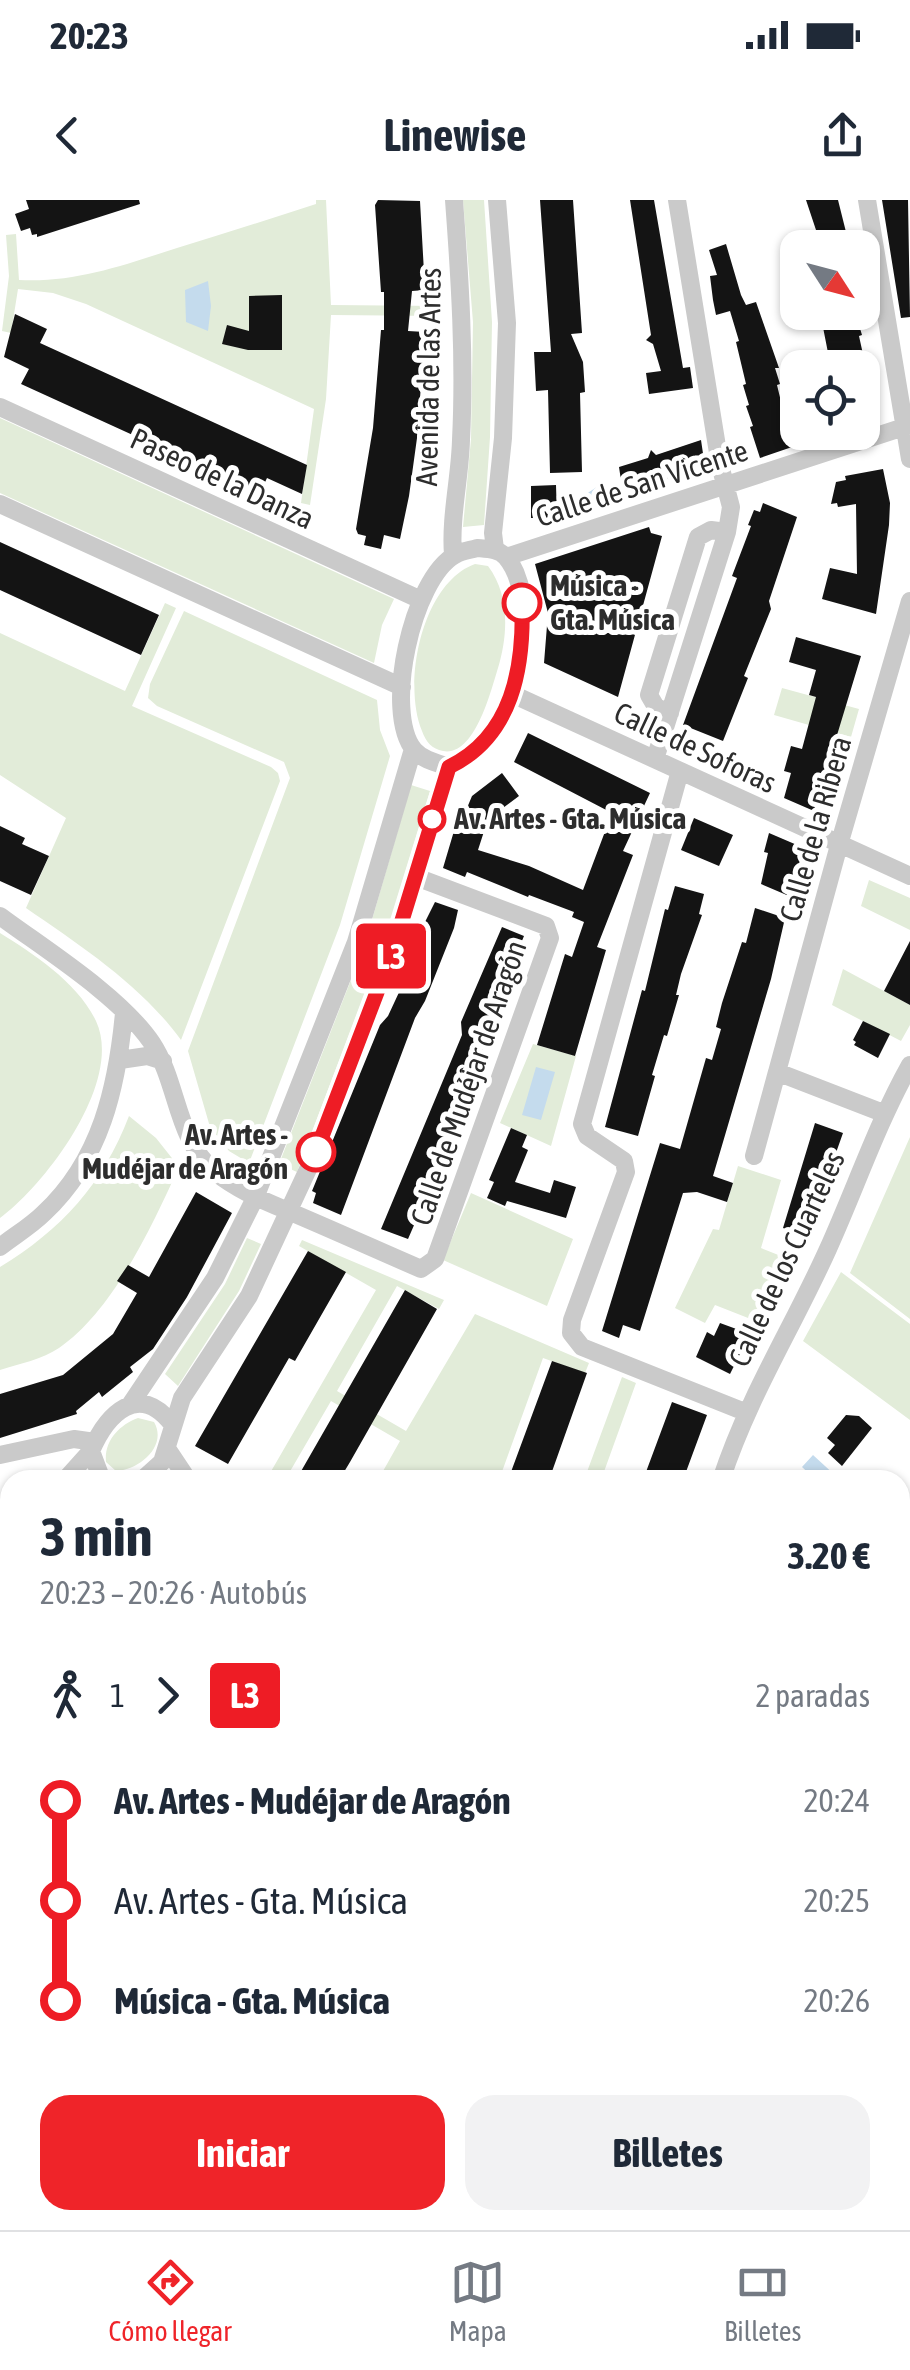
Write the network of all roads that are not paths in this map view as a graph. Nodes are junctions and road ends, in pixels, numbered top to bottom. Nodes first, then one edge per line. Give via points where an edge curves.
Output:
1 (454, 200) edge
2 (497, 200) edge
3 (677, 200) edge
4 (867, 200) edge
5 (902, 379) edge
6 (0, 407) edge
7 (907, 426) edge
8 (910, 459) edge
9 (725, 486) junction
10 (0, 504) edge
11 (727, 532) junction
12 (500, 553) junction
13 (453, 556) junction
14 (421, 600) junction
15 (910, 601) edge
16 (402, 687) junction
17 (512, 694) junction
18 (670, 713) junction
19 (414, 749) junction
20 (655, 759) junction
21 (449, 767) junction
22 (680, 771) junction
23 (838, 844) junction
24 (910, 876) edge
25 (416, 877) junction
26 (0, 916) edge
27 (124, 1013) junction
28 (120, 1060) junction
29 (163, 1062) junction
30 (910, 1065) edge
31 (777, 1072) junction
32 (883, 1113) junction
33 (754, 1156) dead end
34 (256, 1198) junction
35 (289, 1211) junction
36 (0, 1247) edge
37 (130, 1405) junction
38 (745, 1412) junction
39 (172, 1424) junction
40 (93, 1447) junction
41 (168, 1450) junction
42 (0, 1455) edge
43 (73, 1470) edge
44 (99, 1470) edge
45 (155, 1470) edge
46 (181, 1470) edge
47 (725, 1470) edge

1 - 13 street, Avenida de las Artes via 462,441
2 - 12 street via 507,322 493,533
3 - 9 street
4 - 5 street
5 - 7 street
6 - 14 street, Paseo de la Danza
7 - 8 street
7 - 9 street, Calle de San Vicente
9 - 11 street via 731,507
9 - 12 street, Calle de San Vicente
10 - 16 street
11 - 18 street
11 - 18 street via 698,537 649,695
12 - 13 street, Calle de San Vicente via 478,548
12 - 17 street via 522,603 523,650
13 - 14 street
14 - 16 street
15 - 23 street, Calle de la Ribera
16 - 19 street via 401,718
17 - 20 street, Calle de Soforas
17 - 21 street via 494,730 471,756
18 - 20 street
19 - 21 street
19 - 34 street via 356,942
20 - 22 street, Calle de Soforas
21 - 25 street
22 - 23 street, Calle de Soforas
22 - 38 street via 582,1124 587,1136 624,1161 626,1172 571,1333 582,1347
23 - 24 street, Calle de Soforas
23 - 31 street, Calle de la Ribera
25 - 35 street via 357,1050
25 - 35 street, Calle de Mudéjar de Aragón via 546,926 550,938 436,1259 421,1269
26 - 27 street
27 - 28 street
27 - 29 street
28 - 29 street via 148,1056
28 - 36 street via 102,1126 80,1171 45,1213
29 - 34 street, Calle de Mudéjar de Aragón via 182,1127 198,1154
30 - 32 street, Calle de los Cuarteles
31 - 32 street
31 - 33 street, Calle de la Ribera
32 - 38 street, Calle de los Cuarteles via 828,1250
34 - 35 street, Calle de Mudéjar de Aragón
34 - 37 street via 215,1278
35 - 39 street via 250,1296
37 - 39 street via 154,1406
37 - 40 street via 117,1412
38 - 47 street, Calle de los Cuarteles
39 - 41 street
40 - 42 street via 74,1438
40 - 43 street
40 - 44 street
41 - 45 street
41 - 46 street

